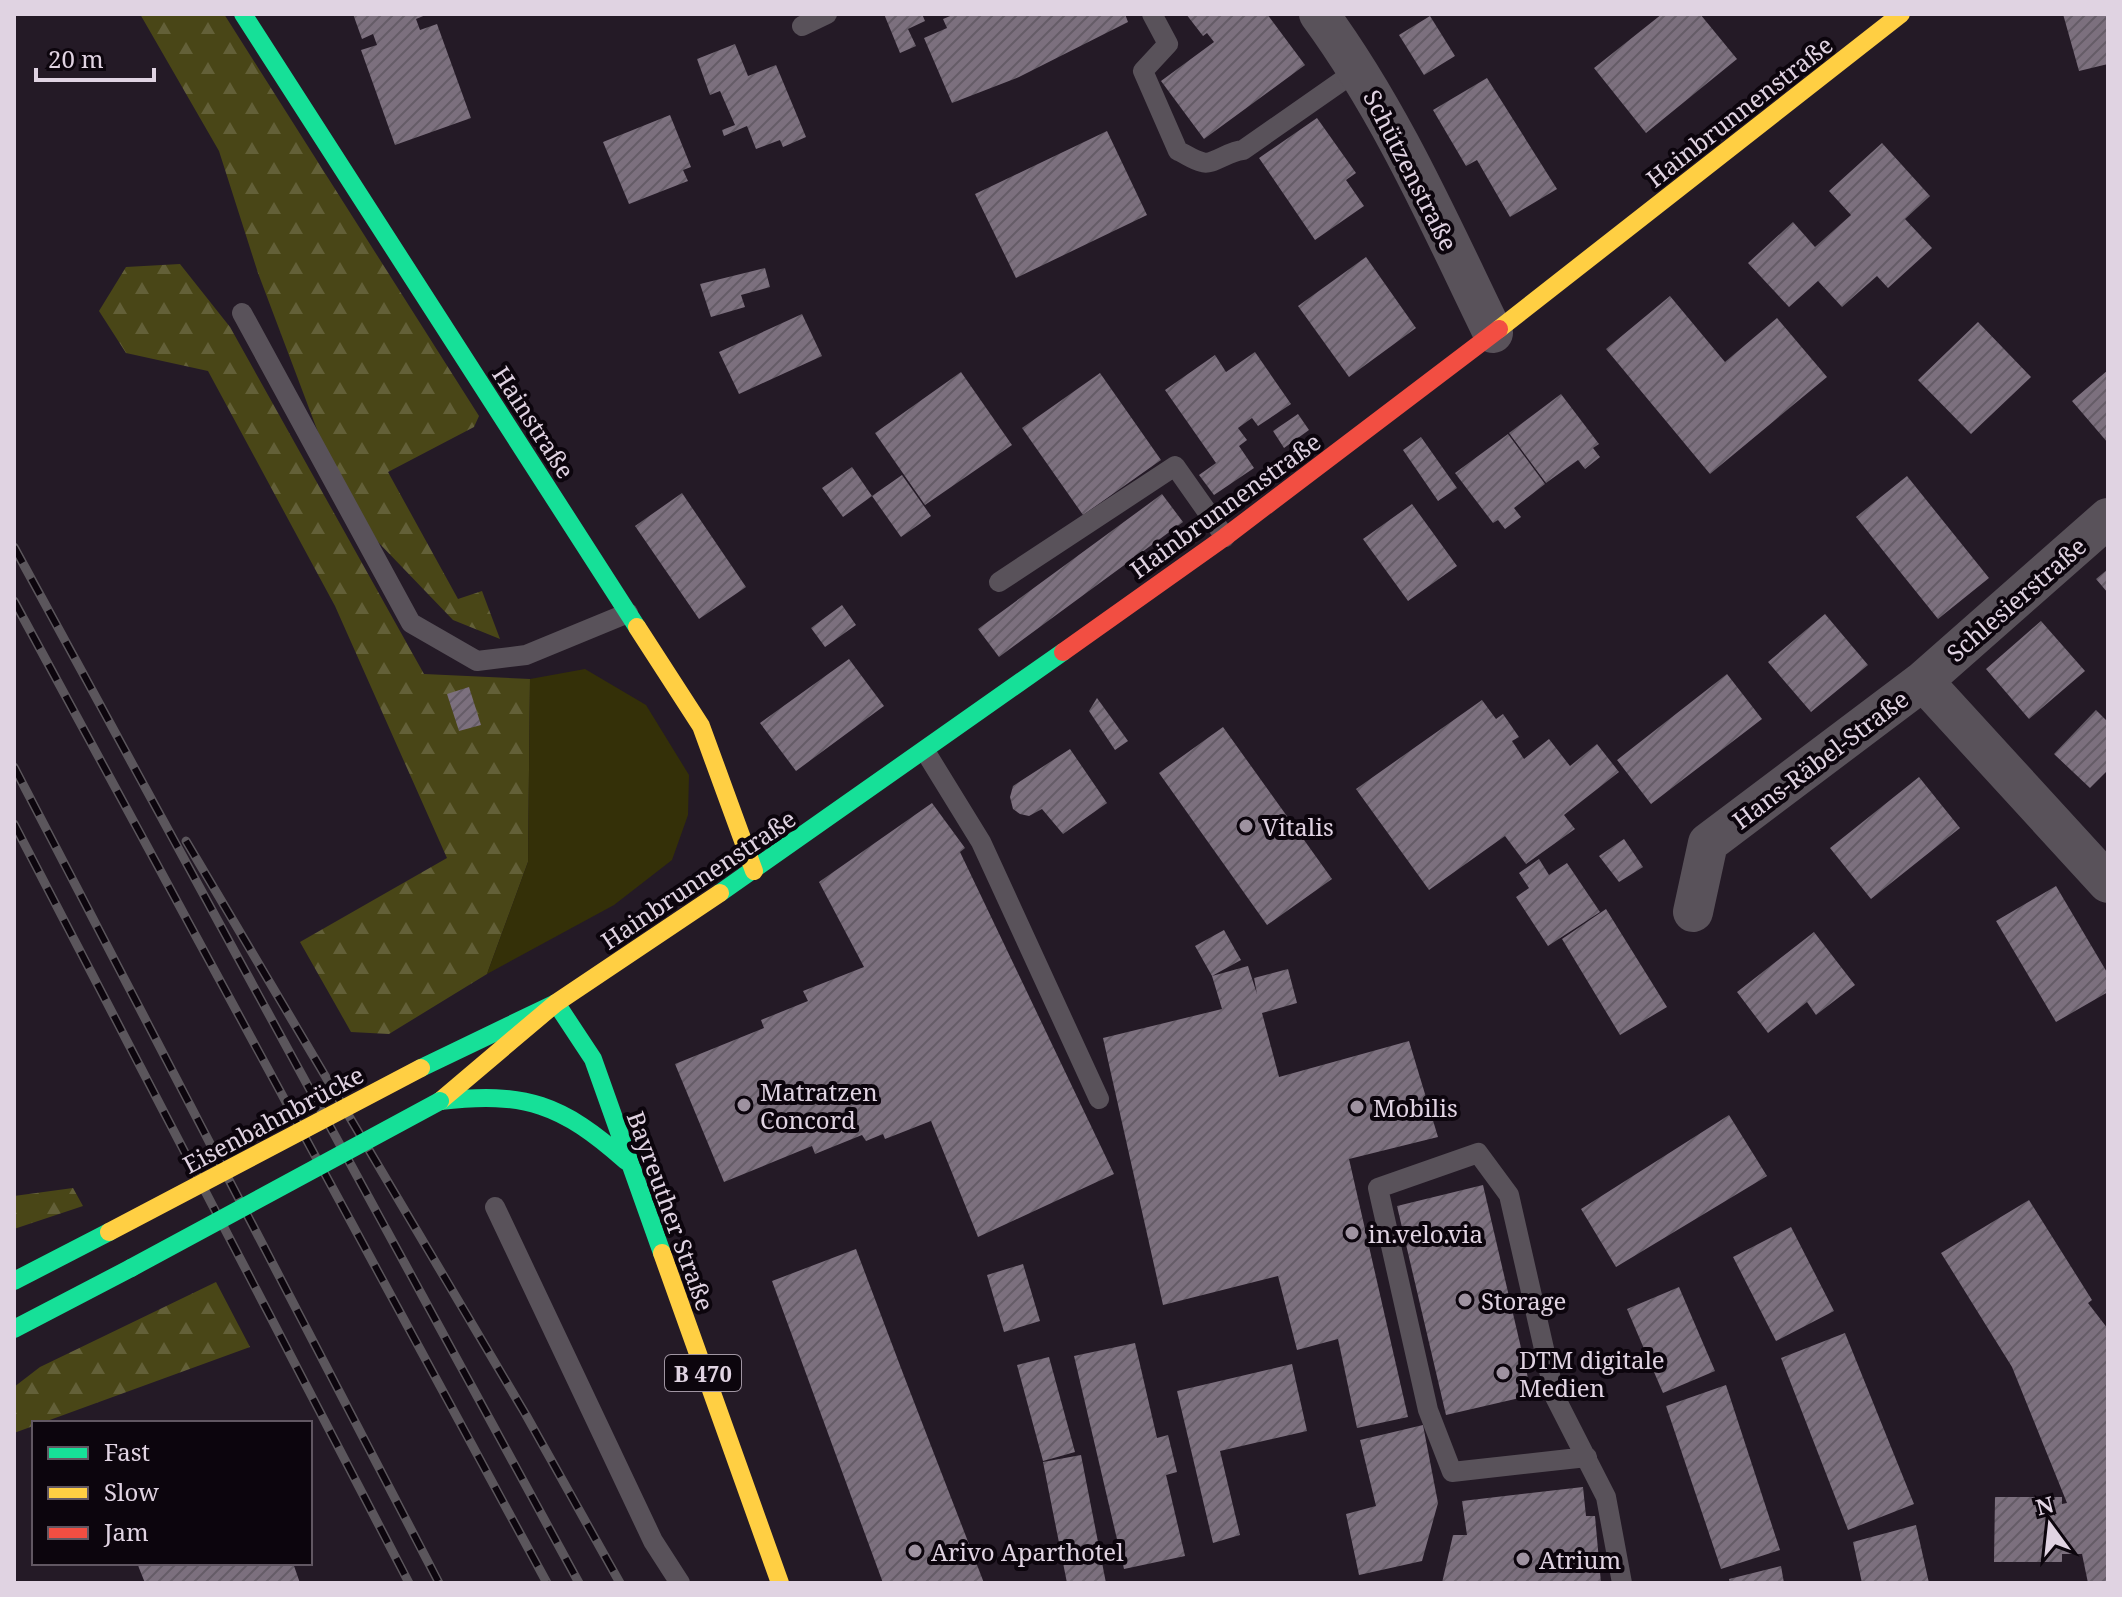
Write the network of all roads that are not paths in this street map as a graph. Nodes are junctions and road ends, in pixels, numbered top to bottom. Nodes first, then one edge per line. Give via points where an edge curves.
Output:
1 (243, 14) edge
2 (827, 14) edge
3 (1152, 14) edge
4 (1319, 14) edge
5 (1901, 14) edge
6 (802, 26) dead end
7 (1359, 69) junction
8 (242, 313) dead end
9 (1493, 333) junction
10 (2108, 518) edge
11 (1225, 537) junction
12 (999, 582) dead end
13 (628, 613) junction
14 (1923, 681) junction
15 (925, 751) junction
16 (754, 871) junction
17 (2108, 883) edge
18 (1693, 912) dead end
19 (556, 1003) junction
20 (1099, 1099) dead end
21 (440, 1101) junction
22 (627, 1163) junction
23 (495, 1207) dead end
24 (14, 1281) edge
25 (14, 1329) edge
26 (1587, 1457) junction
27 (680, 1583) edge
28 (780, 1583) edge
29 (1622, 1583) edge

1 - 13 street, Hainstraße
2 - 6 lane
3 - 7 lane via 1168,44 1143,71 1178,151 1204,163 1213,163 1226,151 1243,150
4 - 7 street, Schützenstraße
5 - 9 street, Hainbrunnenstraße
7 - 9 street, Schützenstraße
8 - 13 lane via 411,623 477,661 526,655
9 - 11 street, Hainbrunnenstraße
10 - 14 street, Schlesierstraße
11 - 12 lane via 1175,466
11 - 15 street, Hainbrunnenstraße
13 - 16 street, Hainstraße via 701,726
14 - 17 street, Hans-Räbel-Straße
14 - 18 street, Hans-Räbel-Straße via 1708,843
15 - 16 street, Hainbrunnenstraße
15 - 20 lane via 981,842
16 - 19 street, Hainbrunnenstraße
19 - 21 street
19 - 22 street, Bayreuther Straße / B 470 via 593,1059
19 - 24 street, Eisenbahnbrücke, bridge
21 - 22 street, B 470 via 486,1094 527,1097 592,1130
21 - 25 street, B 470, bridge
22 - 28 street, Bayreuther Straße / B 470
23 - 27 lane via 653,1541
26 - 26 lane via 1555,1397 1509,1195 1478,1153 1378,1188 1428,1410 1452,1472
26 - 29 lane via 1606,1497

